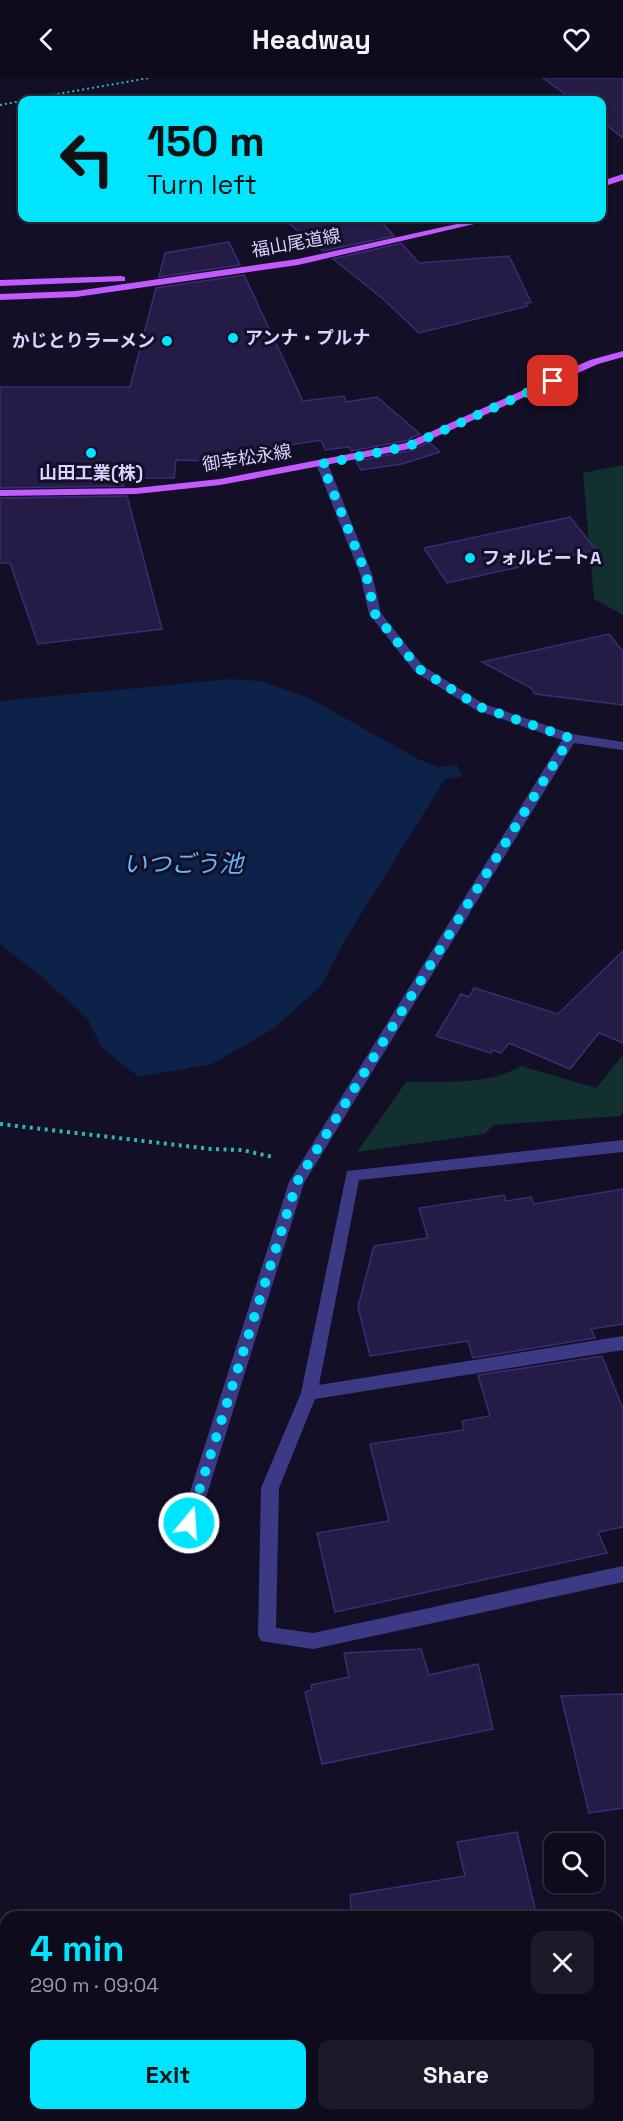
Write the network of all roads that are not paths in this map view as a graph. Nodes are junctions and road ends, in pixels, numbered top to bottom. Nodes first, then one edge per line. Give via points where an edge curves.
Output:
1 (623, 177) edge
2 (606, 183) edge
3 (477, 222) edge
4 (172, 279) junction
5 (0, 283) edge
6 (0, 297) edge
7 (623, 354) edge
8 (322, 464) junction
9 (0, 493) edge
10 (570, 738) junction
11 (623, 746) edge
12 (623, 1146) edge
13 (623, 1343) edge
14 (309, 1393) junction
15 (189, 1523) dead end
16 (623, 1574) edge

1 - 2 main road
3 - 4 main road, 福山尾道線 via 298,262
4 - 5 main road, 福山尾道線
4 - 6 main road, 福山尾道線 via 76,294
7 - 8 main road, 御幸松永線 via 594,362 409,446
8 - 9 main road, 御幸松永線 via 220,482 136,491
8 - 10 street via 366,574 375,614 419,669 480,707
10 - 11 street
10 - 15 street via 297,1182
12 - 14 street via 352,1175
13 - 14 street
14 - 16 street via 270,1488 267,1635 313,1641

